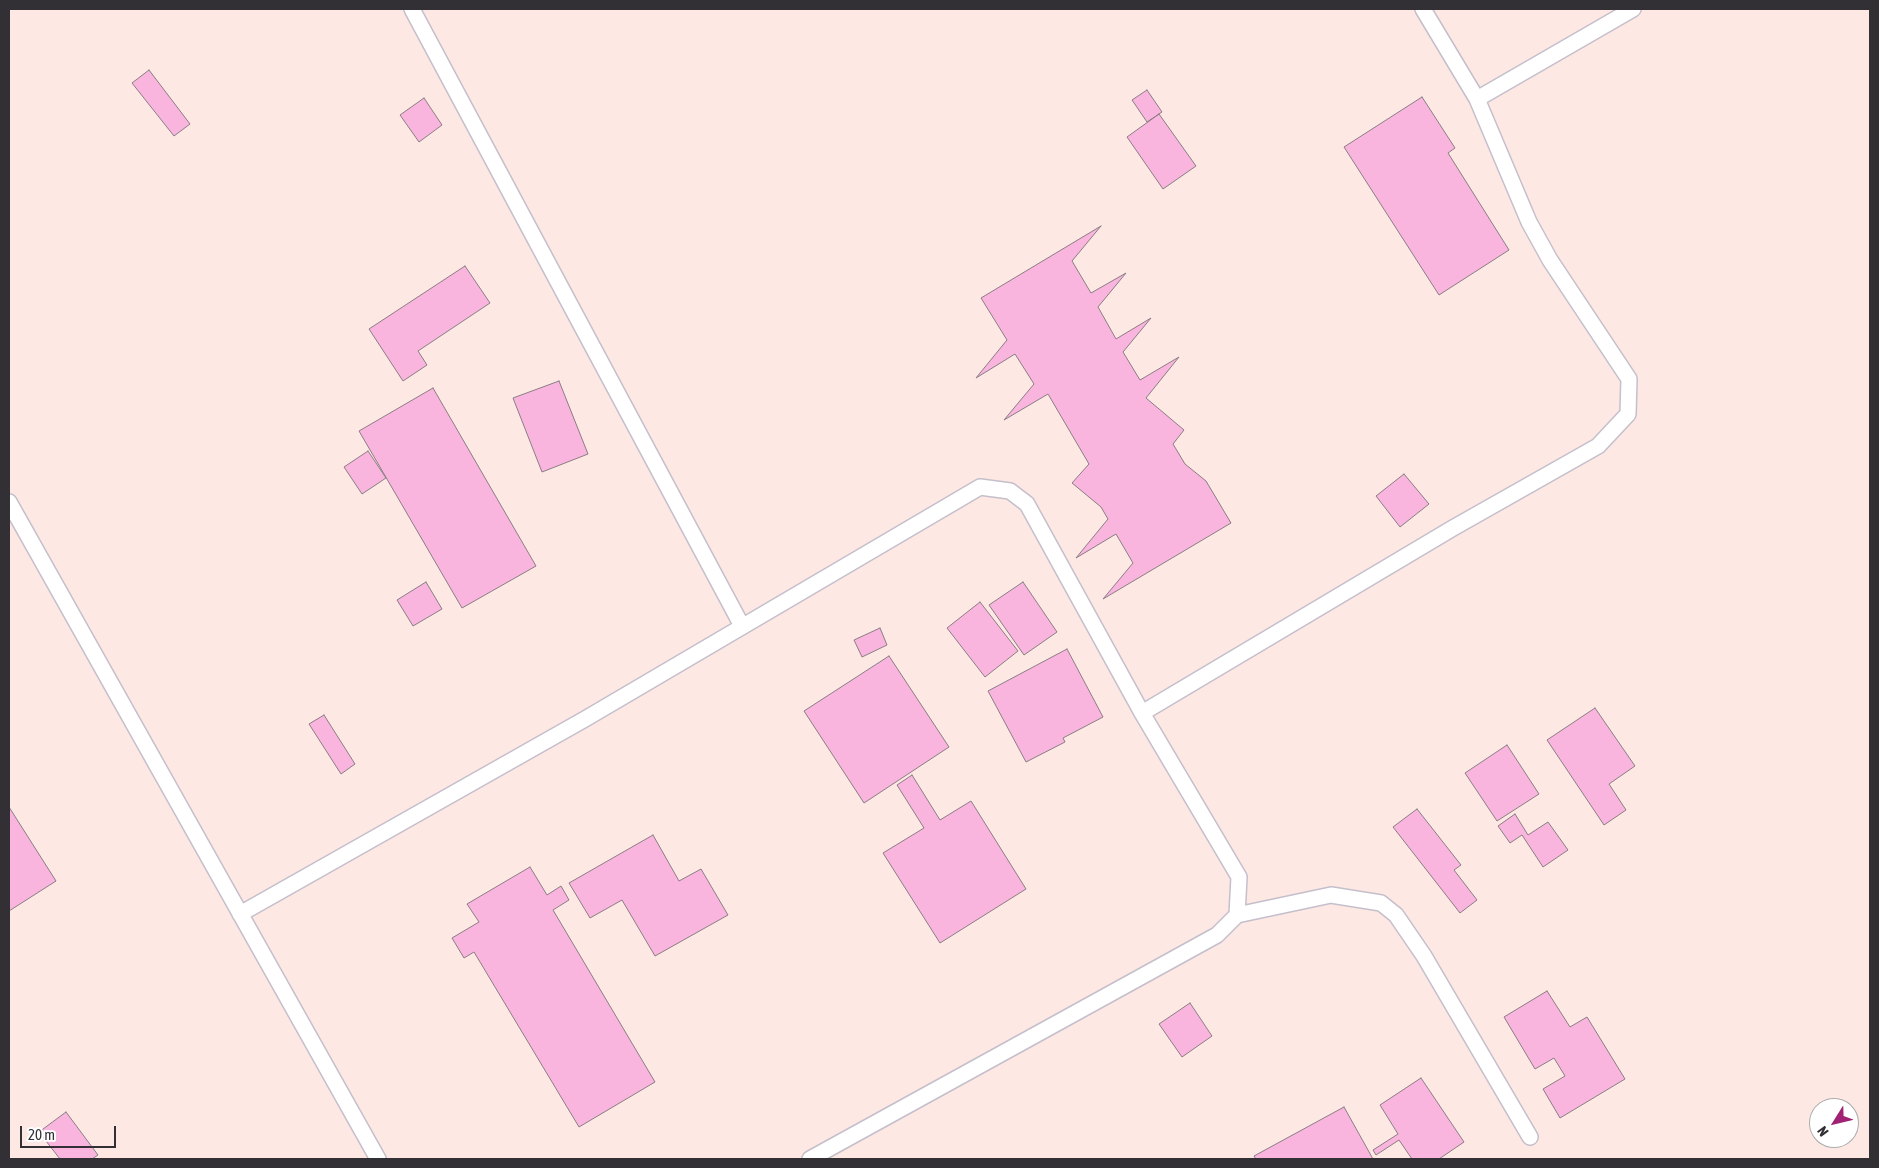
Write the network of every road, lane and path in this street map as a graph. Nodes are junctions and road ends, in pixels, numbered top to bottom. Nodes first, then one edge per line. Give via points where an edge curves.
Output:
1 (412, 9) edge
2 (1423, 9) edge
3 (1633, 9) edge
4 (1477, 98) junction
5 (9, 502) edge
6 (742, 626) junction
7 (1142, 713) junction
8 (240, 914) junction
9 (1237, 915) junction
10 (1530, 1137) dead end
11 (378, 1159) edge
12 (810, 1159) edge

1 - 6 lane
2 - 4 lane
3 - 4 lane
4 - 7 lane via 1529,222 1550,260 1629,379 1628,414 1598,446 1453,528
5 - 8 lane
6 - 7 lane via 980,487 1010,491 1027,504
6 - 8 lane via 586,719
7 - 9 lane via 1239,877
8 - 11 lane
9 - 10 lane via 1331,895 1381,903 1396,915 1424,956
9 - 12 lane via 1217,935

